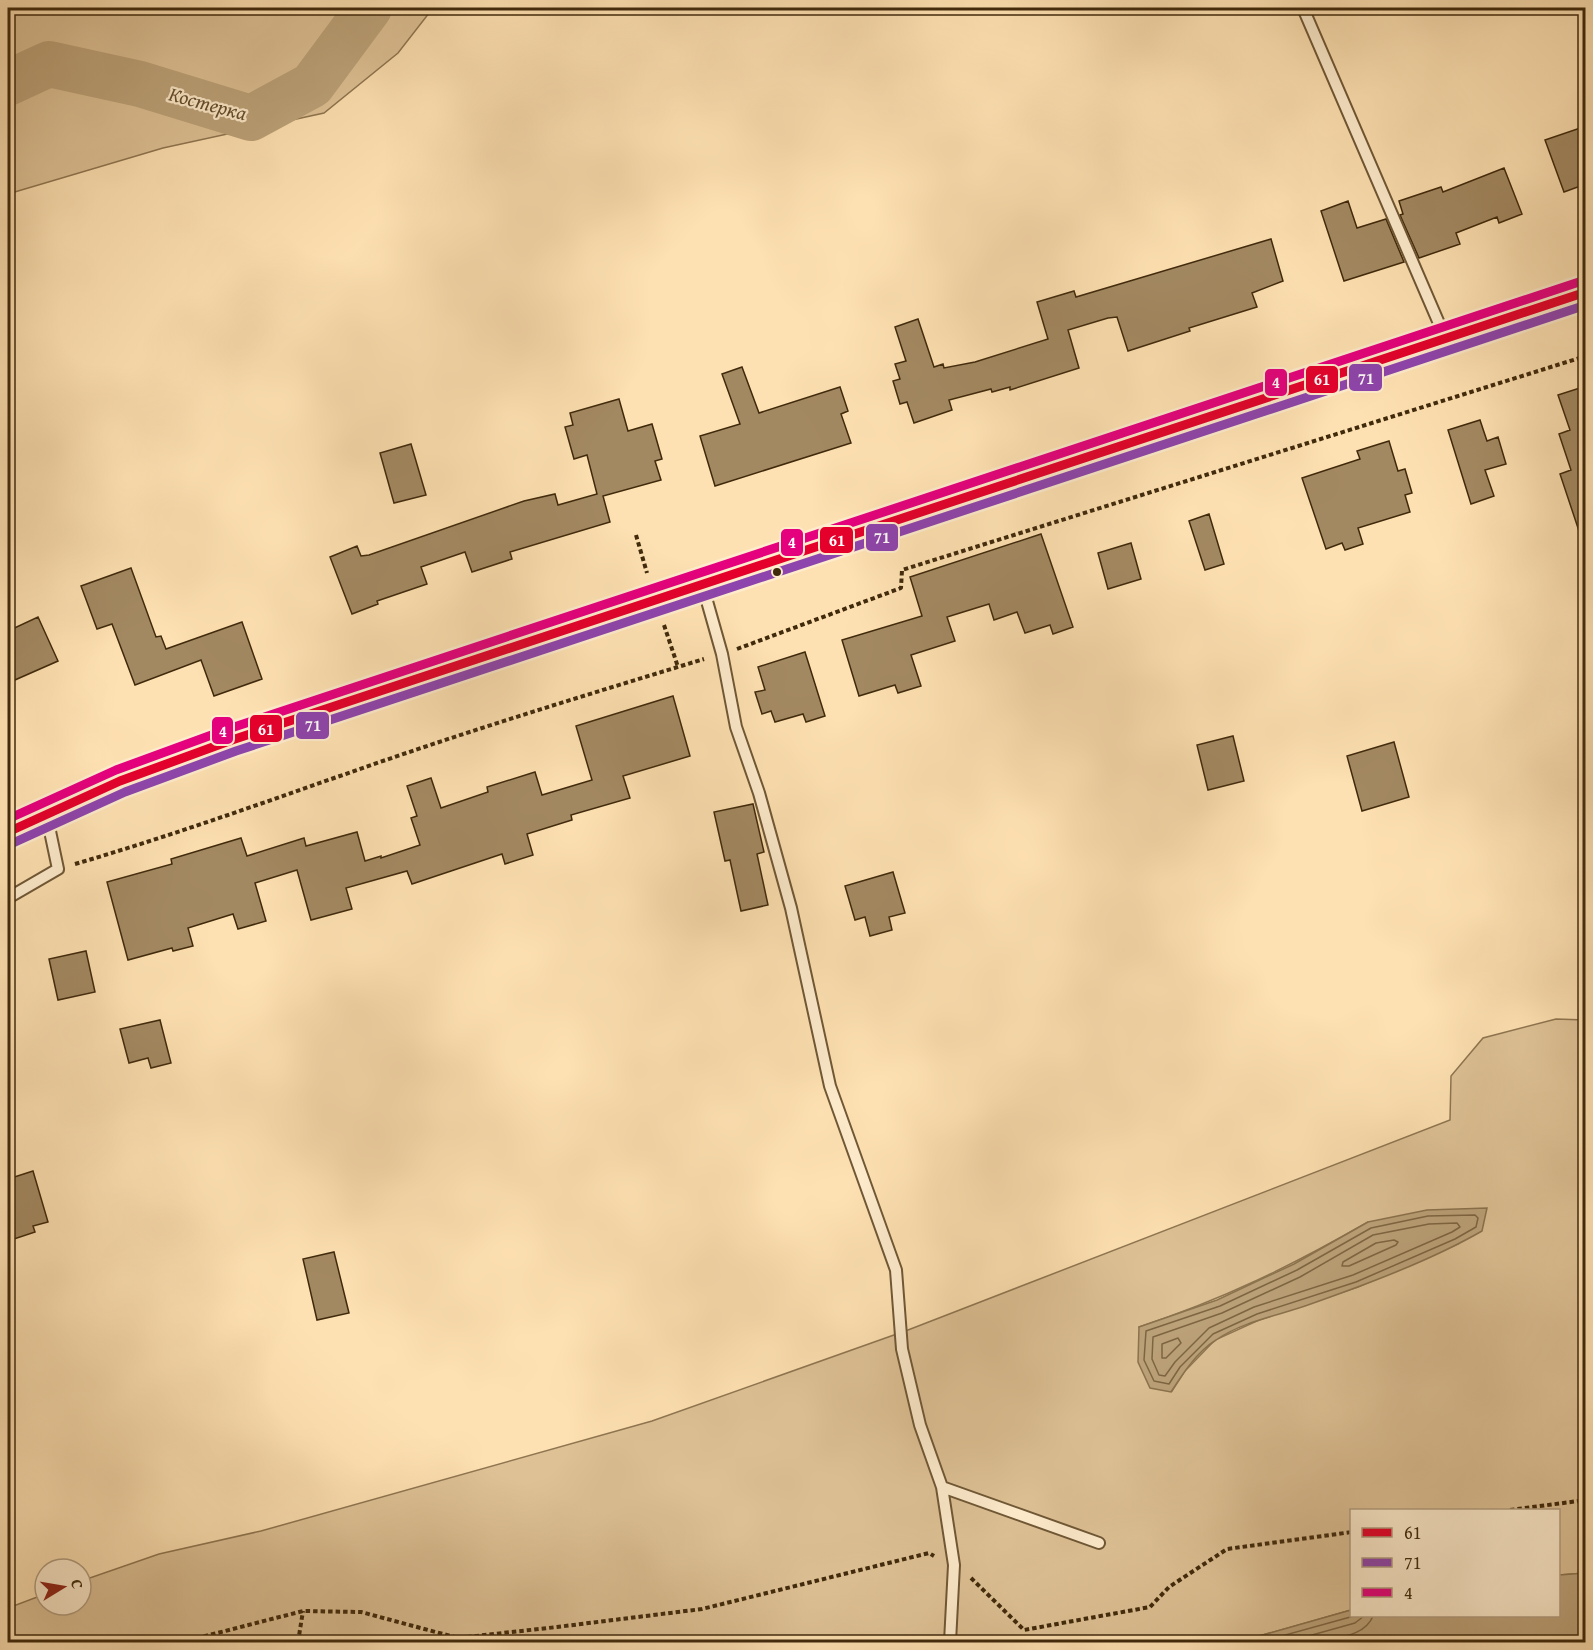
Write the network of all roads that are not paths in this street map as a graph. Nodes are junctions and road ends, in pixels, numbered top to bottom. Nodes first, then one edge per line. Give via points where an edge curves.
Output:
1 (1303, 8) edge
2 (1586, 292) edge
3 (1446, 338) junction
4 (702, 584) junction
5 (46, 813) junction
6 (8, 832) edge
7 (8, 898) edge
8 (942, 1487) junction
9 (1099, 1543) dead end
10 (951, 1642) edge

1 - 3 lane
2 - 3 main road
3 - 4 main road
4 - 5 main road via 232,740
4 - 8 lane via 722,654 736,727 791,908 830,1086 896,1270 902,1349 920,1425
5 - 6 main road
5 - 7 lane via 58,869
8 - 9 lane
8 - 10 lane via 954,1565

